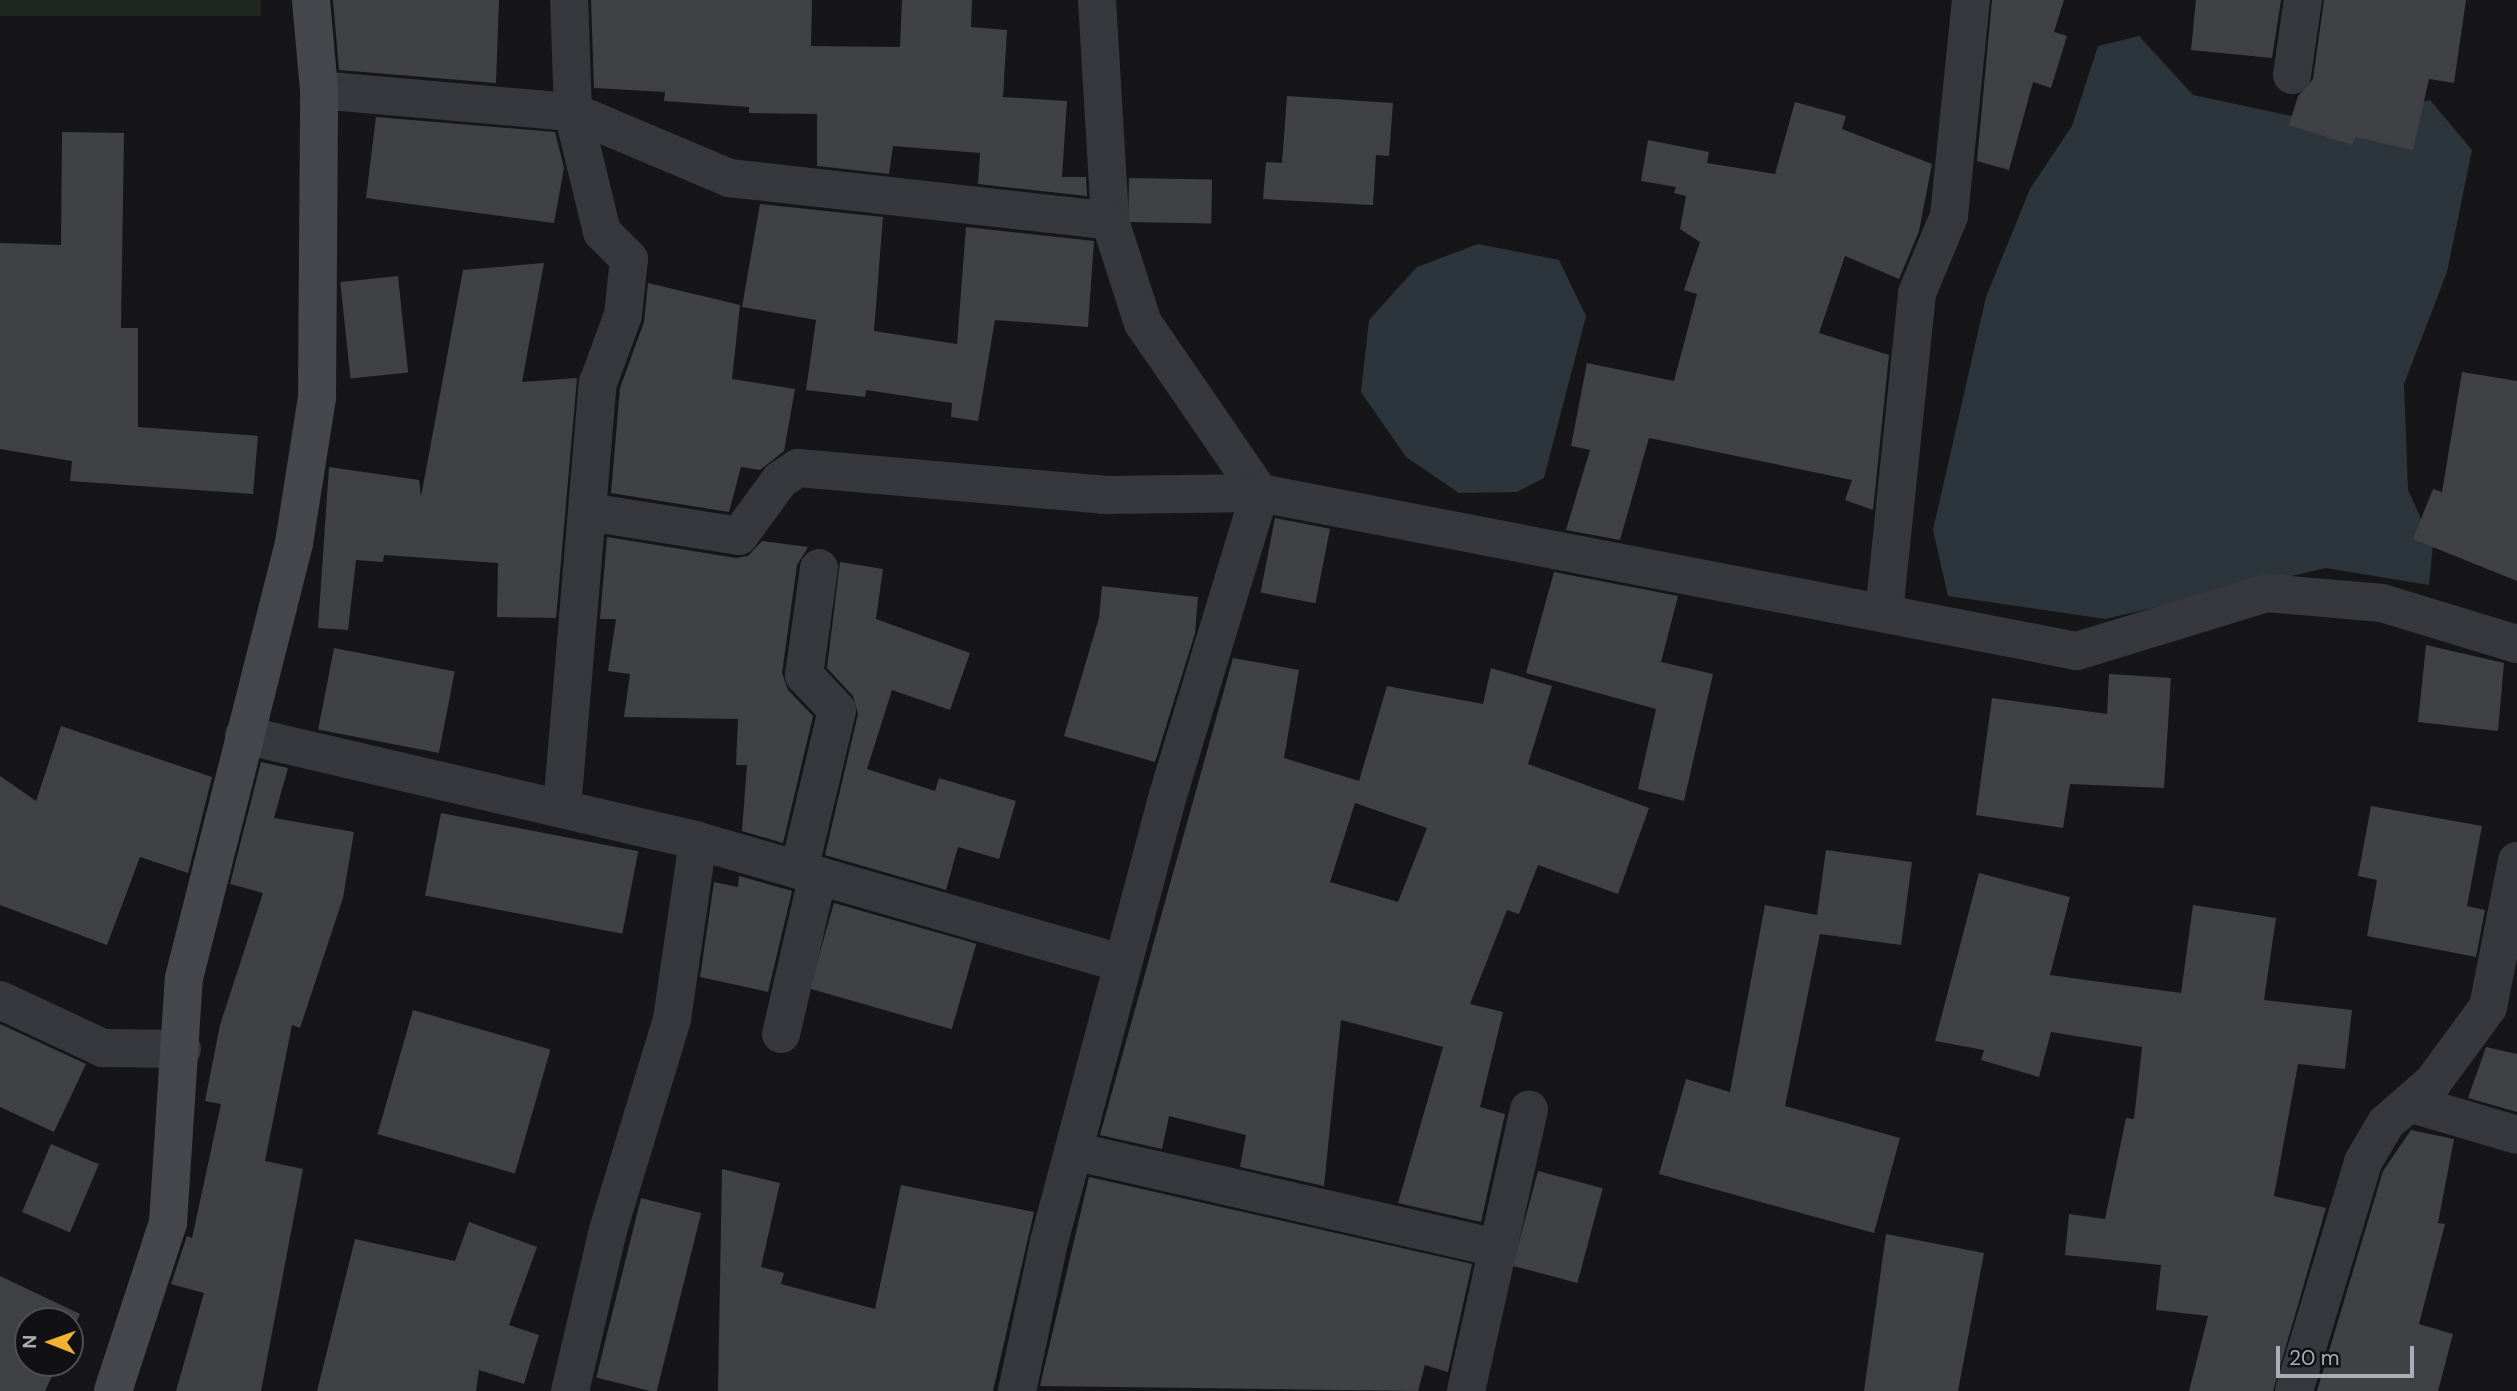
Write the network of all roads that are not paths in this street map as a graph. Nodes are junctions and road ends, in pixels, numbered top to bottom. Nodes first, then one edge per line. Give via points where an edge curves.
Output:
1 (311, 0) edge
2 (569, 0) edge
3 (1097, 0) edge
4 (1971, 0) edge
5 (2303, 0) edge
6 (2292, 75) dead end
7 (319, 90) junction
8 (573, 112) junction
9 (1110, 221) junction
10 (1260, 493) junction
11 (588, 512) junction
12 (819, 568) dead end
13 (1884, 613) junction
14 (2517, 644) edge
15 (244, 735) junction
16 (562, 808) junction
17 (698, 841) junction
18 (2517, 861) edge
19 (808, 873) junction
20 (1123, 964) junction
21 (0, 1000) edge
22 (781, 1034) dead end
23 (182, 1049) junction
24 (2412, 1104) junction
25 (1528, 1109) dead end
26 (2517, 1135) edge
27 (1073, 1151) junction
28 (1499, 1248) junction
29 (113, 1391) edge
30 (570, 1391) edge
31 (1017, 1391) edge
32 (1466, 1391) edge
33 (2294, 1391) edge

1 - 7 main road
2 - 8 street
3 - 9 street
4 - 13 street via 1949,216 1917,293
5 - 6 street
7 - 8 street
7 - 15 main road via 317,397 294,544
8 - 9 street via 729,178
8 - 11 street via 602,232 629,259 623,315 598,383
9 - 10 street via 1143,323
10 - 11 street via 1104,495 798,468 779,480 739,537
10 - 13 street
10 - 20 street
11 - 16 street
12 - 19 street via 804,675 837,710
13 - 14 street via 2077,650 2267,593 2382,603
15 - 16 street
15 - 23 main road via 184,978
16 - 17 street
17 - 19 street
17 - 30 street via 672,1019 607,1230
18 - 24 street via 2488,1007
19 - 20 street
19 - 22 street
20 - 27 street
21 - 23 street via 103,1048
23 - 29 main road via 168,1223
24 - 26 street
24 - 33 street via 2386,1123 2363,1162
25 - 28 street
27 - 28 street
27 - 31 street
28 - 32 street

